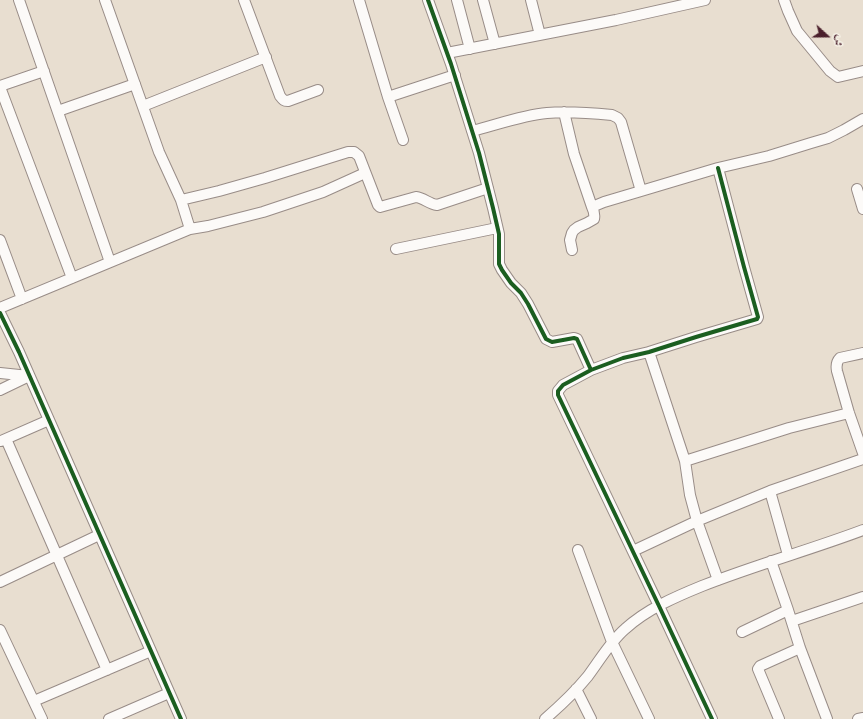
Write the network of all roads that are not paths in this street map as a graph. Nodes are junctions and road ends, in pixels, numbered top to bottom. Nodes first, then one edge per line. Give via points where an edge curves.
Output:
1 (19, 0) edge
2 (105, 0) edge
3 (244, 0) edge
4 (358, 0) edge
5 (428, 0) edge
6 (457, 0) edge
7 (483, 0) edge
8 (530, 0) edge
9 (705, 0) edge
10 (784, 0) edge
11 (540, 35) junction
12 (495, 44) junction
13 (470, 49) junction
14 (447, 53) junction
15 (266, 57) junction
16 (44, 71) junction
17 (863, 71) edge
18 (455, 75) junction
19 (135, 84) junction
20 (0, 87) edge
21 (318, 90) dead end
22 (388, 97) junction
23 (143, 106) junction
24 (58, 111) junction
25 (564, 112) junction
26 (863, 119) edge
27 (472, 131) junction
28 (404, 140) dead end
29 (718, 168) junction
30 (365, 173) junction
31 (488, 188) junction
32 (857, 190) dead end
33 (641, 191) junction
34 (181, 200) junction
35 (592, 207) junction
36 (863, 209) edge
37 (497, 228) junction
38 (190, 229) junction
39 (0, 240) edge
40 (396, 249) dead end
41 (572, 250) dead end
42 (110, 262) junction
43 (72, 278) junction
44 (22, 299) junction
45 (0, 308) edge
46 (0, 313) edge
47 (649, 352) junction
48 (863, 353) edge
49 (591, 370) junction
50 (0, 373) edge
51 (29, 376) junction
52 (0, 390) edge
53 (849, 413) junction
54 (49, 420) junction
55 (3, 440) edge
56 (863, 453) edge
57 (863, 459) edge
58 (684, 461) junction
59 (770, 491) junction
60 (696, 521) junction
61 (862, 532) edge
62 (99, 535) junction
63 (578, 550) dead end
64 (633, 551) junction
65 (57, 555) junction
66 (788, 555) junction
67 (771, 561) junction
68 (718, 580) junction
69 (0, 582) edge
70 (863, 597) edge
71 (660, 606) junction
72 (788, 610) junction
73 (792, 621) junction
74 (0, 630) edge
75 (742, 632) dead end
76 (612, 642) junction
77 (800, 648) junction
78 (151, 651) junction
79 (107, 670) junction
80 (576, 689) junction
81 (169, 693) junction
82 (34, 701) junction
83 (863, 718) edge
84 (42, 719) edge
85 (109, 719) edge
86 (180, 719) edge
87 (545, 719) edge
88 (591, 719) edge
89 (649, 719) edge
90 (711, 719) edge
91 (779, 719) edge
92 (827, 719) edge
93 (858, 719) edge

1 - 16 street
2 - 19 street
3 - 15 street
4 - 22 street
5 - 14 street
6 - 13 street
7 - 12 street
8 - 11 street
9 - 11 street
10 - 17 street via 797,30 834,75 838,77
11 - 12 street
12 - 13 street
13 - 14 street
14 - 18 street
15 - 21 street via 282,99 288,100
15 - 23 street
16 - 20 street
16 - 24 street
18 - 22 street
18 - 27 street
19 - 23 street
19 - 24 street
20 - 43 street
22 - 28 street
23 - 34 street via 159,152
24 - 42 street
25 - 27 street via 531,115
25 - 33 street via 612,115 618,118
25 - 35 street via 574,154
26 - 29 street via 828,138
27 - 31 street
29 - 33 street
29 - 47 street via 758,318
30 - 31 street via 378,205 382,207 416,197 437,205
30 - 34 street via 359,156 354,152 348,152 219,192
30 - 38 street via 322,192 263,212
31 - 37 street
32 - 36 street
33 - 35 street
34 - 38 street
35 - 41 street via 594,219 572,233
37 - 40 street
37 - 49 street via 502,270 521,293 546,339 552,342 577,339
38 - 42 street
39 - 44 street
42 - 43 street
43 - 44 street
44 - 45 street
46 - 51 street
47 - 49 street
47 - 58 street
48 - 53 street via 840,358 836,364
49 - 64 street via 563,385 558,395
50 - 51 street
51 - 52 street
51 - 54 street
53 - 56 street
53 - 58 street via 789,428
54 - 55 street
54 - 62 street
55 - 65 street
57 - 59 street
58 - 60 street
59 - 60 street
59 - 66 street
60 - 64 street
60 - 68 street
61 - 66 street
62 - 65 street
62 - 78 street
63 - 76 street
64 - 71 street
65 - 69 street
65 - 79 street
66 - 67 street
67 - 68 street
67 - 72 street
68 - 71 street
70 - 73 street
71 - 76 street via 641,616
71 - 90 street
72 - 73 street
72 - 75 street
73 - 77 street
74 - 82 street
76 - 80 street via 600,661
76 - 89 street
77 - 91 street via 758,668
77 - 92 street
78 - 79 street
78 - 81 street
79 - 82 street
80 - 87 street
80 - 88 street
81 - 85 street
81 - 86 street
82 - 84 street
83 - 93 street

